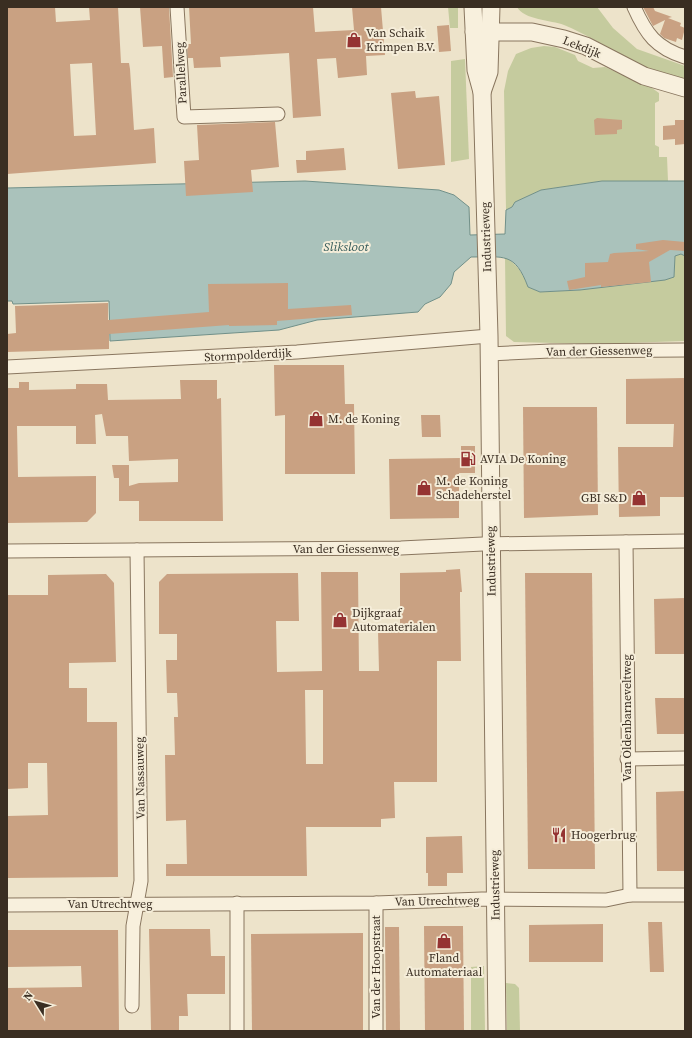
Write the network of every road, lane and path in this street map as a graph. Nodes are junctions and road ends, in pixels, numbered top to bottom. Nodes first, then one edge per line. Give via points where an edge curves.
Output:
1 (178, 7) edge
2 (473, 7) edge
3 (491, 7) edge
4 (634, 7) edge
5 (474, 32) junction
6 (491, 32) junction
7 (685, 57) edge
8 (685, 88) edge
9 (482, 92) junction
10 (278, 114) dead end
11 (489, 336) junction
12 (685, 350) edge
13 (489, 354) junction
14 (7, 367) edge
15 (685, 541) edge
16 (626, 542) junction
17 (491, 544) junction
18 (137, 550) junction
19 (7, 551) edge
20 (685, 758) edge
21 (627, 759) junction
22 (630, 895) junction
23 (685, 895) edge
24 (495, 900) junction
25 (237, 903) junction
26 (376, 903) junction
27 (137, 904) junction
28 (7, 905) edge
29 (132, 1006) dead end
30 (237, 1031) edge
31 (376, 1031) edge
32 (497, 1031) edge

1 - 10 street, Parallelweg via 184,116
2 - 5 street, Industrieweg
3 - 6 street, Industrieweg
4 - 7 street via 646,31 658,44 671,53
5 - 6 street, Lekdijk
5 - 9 street, Industrieweg via 476,70
6 - 8 street, Lekdijk via 532,32 564,39 586,46 644,76
6 - 9 street, Industrieweg via 489,72
9 - 11 street, Industrieweg
11 - 13 street, Industrieweg
11 - 14 street, Stormpolderdijk via 297,352
12 - 13 street, Van der Giessenweg
13 - 17 street, Industrieweg
15 - 16 street, Van der Giessenweg
16 - 17 street, Van der Giessenweg
16 - 21 street, Van Oldenbarneveltweg
17 - 18 street, Van der Giessenweg via 401,548
17 - 24 street, Industrieweg
18 - 19 street, Van der Giessenweg
18 - 27 street, Van Nassauweg via 141,880
20 - 21 street
21 - 22 street, Van Oldenbarneveltweg
22 - 23 street, Van Utrechtweg
22 - 24 street, Van Utrechtweg via 606,900
24 - 26 street, Van Utrechtweg
24 - 32 street, Industrieweg
25 - 26 street, Van Utrechtweg
25 - 27 street, Van Utrechtweg
25 - 30 street
26 - 31 street, Van der Hoopstraat
27 - 28 street, Van Utrechtweg
27 - 29 street, Van Nassauweg via 133,926

